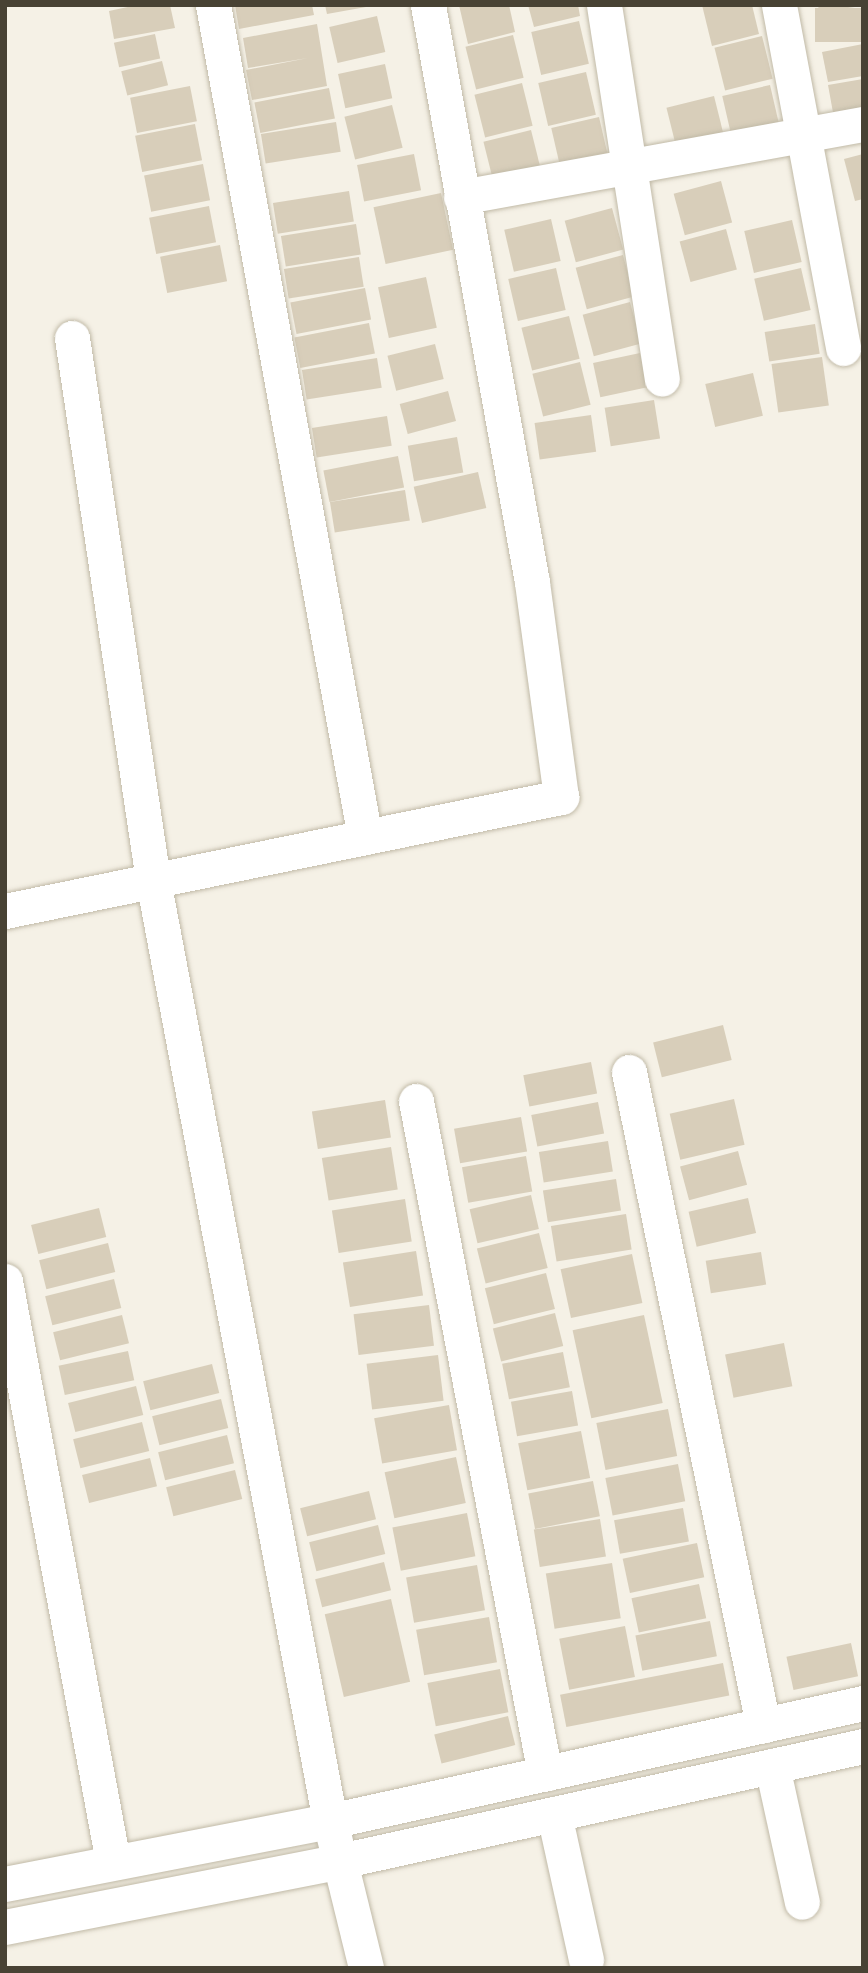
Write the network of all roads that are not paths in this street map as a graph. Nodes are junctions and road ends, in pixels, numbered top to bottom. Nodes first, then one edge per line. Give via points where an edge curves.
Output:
1 (213, 5) edge
2 (428, 5) edge
3 (604, 5) edge
4 (779, 5) edge
5 (863, 124) edge
6 (803, 135) junction
7 (632, 164) junction
8 (461, 197) junction
9 (72, 338) dead end
10 (843, 348) dead end
11 (662, 379) dead end
12 (365, 837) junction
13 (153, 880) junction
14 (5, 911) edge
15 (629, 1072) dead end
16 (416, 1101) dead end
17 (5, 1281) edge
18 (863, 1703) edge
19 (763, 1726) junction
20 (863, 1746) edge
21 (772, 1766) junction
22 (545, 1774) junction
23 (554, 1814) junction
24 (330, 1821) junction
25 (340, 1861) junction
26 (113, 1862) junction
27 (5, 1884) edge
28 (802, 1902) dead end
29 (5, 1927) edge
30 (586, 1960) dead end
31 (366, 1968) edge

1 - 12 street
2 - 8 street
3 - 7 street
4 - 6 street
5 - 6 street
6 - 7 street
6 - 10 street
7 - 8 street
7 - 11 street
8 - 12 street via 532,582 561,797
9 - 13 street
12 - 13 street
13 - 14 street
13 - 24 street
15 - 19 street
16 - 22 street
17 - 26 street
18 - 19 street
19 - 22 street
20 - 21 street
21 - 23 street
21 - 28 street
22 - 24 street
23 - 25 street
23 - 30 street
24 - 25 street
24 - 26 street
25 - 29 street
25 - 31 street
26 - 27 street

